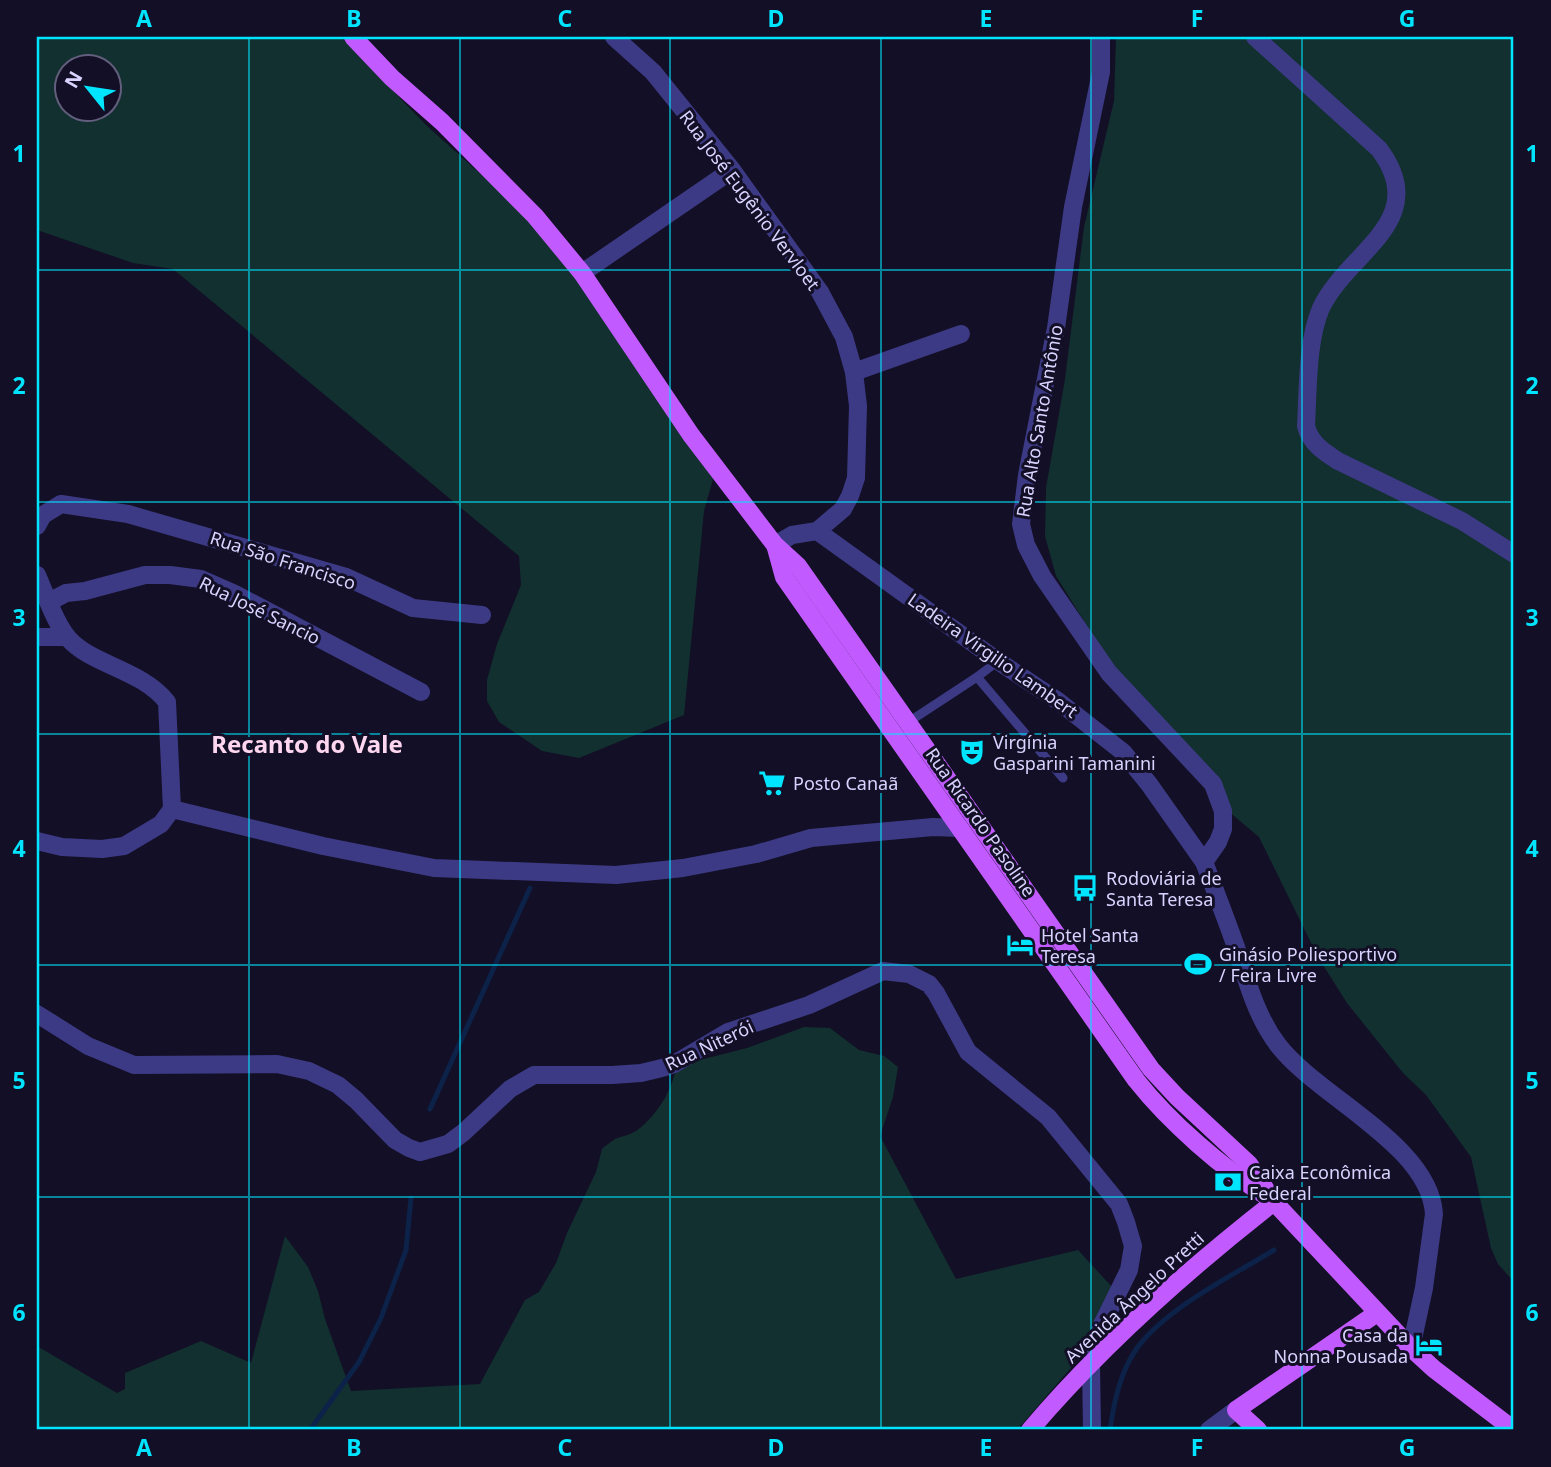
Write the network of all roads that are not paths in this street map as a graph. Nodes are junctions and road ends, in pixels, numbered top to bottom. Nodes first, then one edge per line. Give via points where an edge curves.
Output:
1 (353, 37) edge
2 (614, 37) edge
3 (1101, 37) edge
4 (1255, 37) edge
5 (732, 170) junction
6 (582, 273) junction
7 (961, 334) dead end
8 (854, 372) junction
9 (37, 526) edge
10 (817, 531) junction
11 (775, 545) junction
12 (1514, 554) edge
13 (37, 575) edge
14 (49, 603) junction
15 (482, 615) dead end
16 (37, 637) edge
17 (67, 637) junction
18 (998, 661) junction
19 (977, 677) junction
20 (421, 692) dead end
21 (907, 723) junction
22 (1063, 778) dead end
23 (172, 808) junction
24 (960, 828) junction
25 (37, 841) edge
26 (1204, 862) junction
27 (37, 1014) edge
28 (1274, 1202) junction
29 (1377, 1313) junction
30 (1411, 1348) junction
31 (1091, 1365) junction
32 (1236, 1410) junction
33 (1032, 1430) edge
34 (1092, 1430) edge
35 (1209, 1430) edge
36 (1258, 1430) edge
37 (1514, 1430) edge

1 - 6 main road via 535,216
2 - 5 street, Rua José Eugênio Vervloet via 653,72
3 - 26 street, Rua Alto Santo Antônio via 1101,72 1073,207 1021,524 1042,576 1109,673 1213,784 1223,811 1223,829
4 - 12 street via 1379,149 1391,164 1399,191 1384,227 1322,308 1311,356 1308,433 1338,461 1462,521
5 - 6 street
5 - 8 street, Rua José Eugênio Vervloet via 820,292 844,337
6 - 11 main road via 691,435
7 - 8 street
8 - 10 street, Rua José Eugênio Vervloet via 856,478 843,509
9 - 15 street, Rua São Francisco via 43,515 61,504 128,514 346,577 413,608
10 - 11 street, Rua José Eugênio Vervloet via 792,534
10 - 18 street, Ladeira Virgilio Lambert
11 - 21 main road, Rua Ricardo Pasoline via 798,566
11 - 24 main road, Rua Ricardo Pasoline via 784,577
13 - 14 street
14 - 17 street
14 - 20 street, Rua José Sancio via 66,593 145,575 201,579
16 - 17 street
17 - 23 street via 141,679 167,702
18 - 19 lane
18 - 26 street, Ladeira Virgilio Lambert via 1123,752
19 - 21 lane
19 - 22 lane
21 - 28 main road, Rua Ricardo Pasoline via 1151,1069 1249,1164
23 - 24 street via 434,868 616,875 683,868 811,838
23 - 25 street via 161,824 124,846 62,847
24 - 28 main road, Rua Ricardo Pasoline via 1147,1094 1237,1178
26 - 30 street, Ladeira Virgilio Lambert via 1254,1004 1273,1037 1310,1076 1388,1140 1426,1184 1434,1214
27 - 31 street, Rua Niterói via 88,1046 134,1065 277,1064 309,1071 338,1085 395,1140 420,1152 448,1144 510,1089 534,1075 612,1075 662,1068 728,1032 809,1004 883,971 909,974 936,993 968,1052 1048,1117 1118,1204 1133,1246 1129,1270 1101,1328
28 - 29 main road
28 - 31 main road, Avenida Ângelo Pretti via 1188,1272
29 - 30 main road
29 - 32 main road
30 - 37 main road
31 - 33 main road, Avenida Ângelo Pretti
31 - 34 street, Rua Niterói
32 - 35 street
32 - 36 main road

